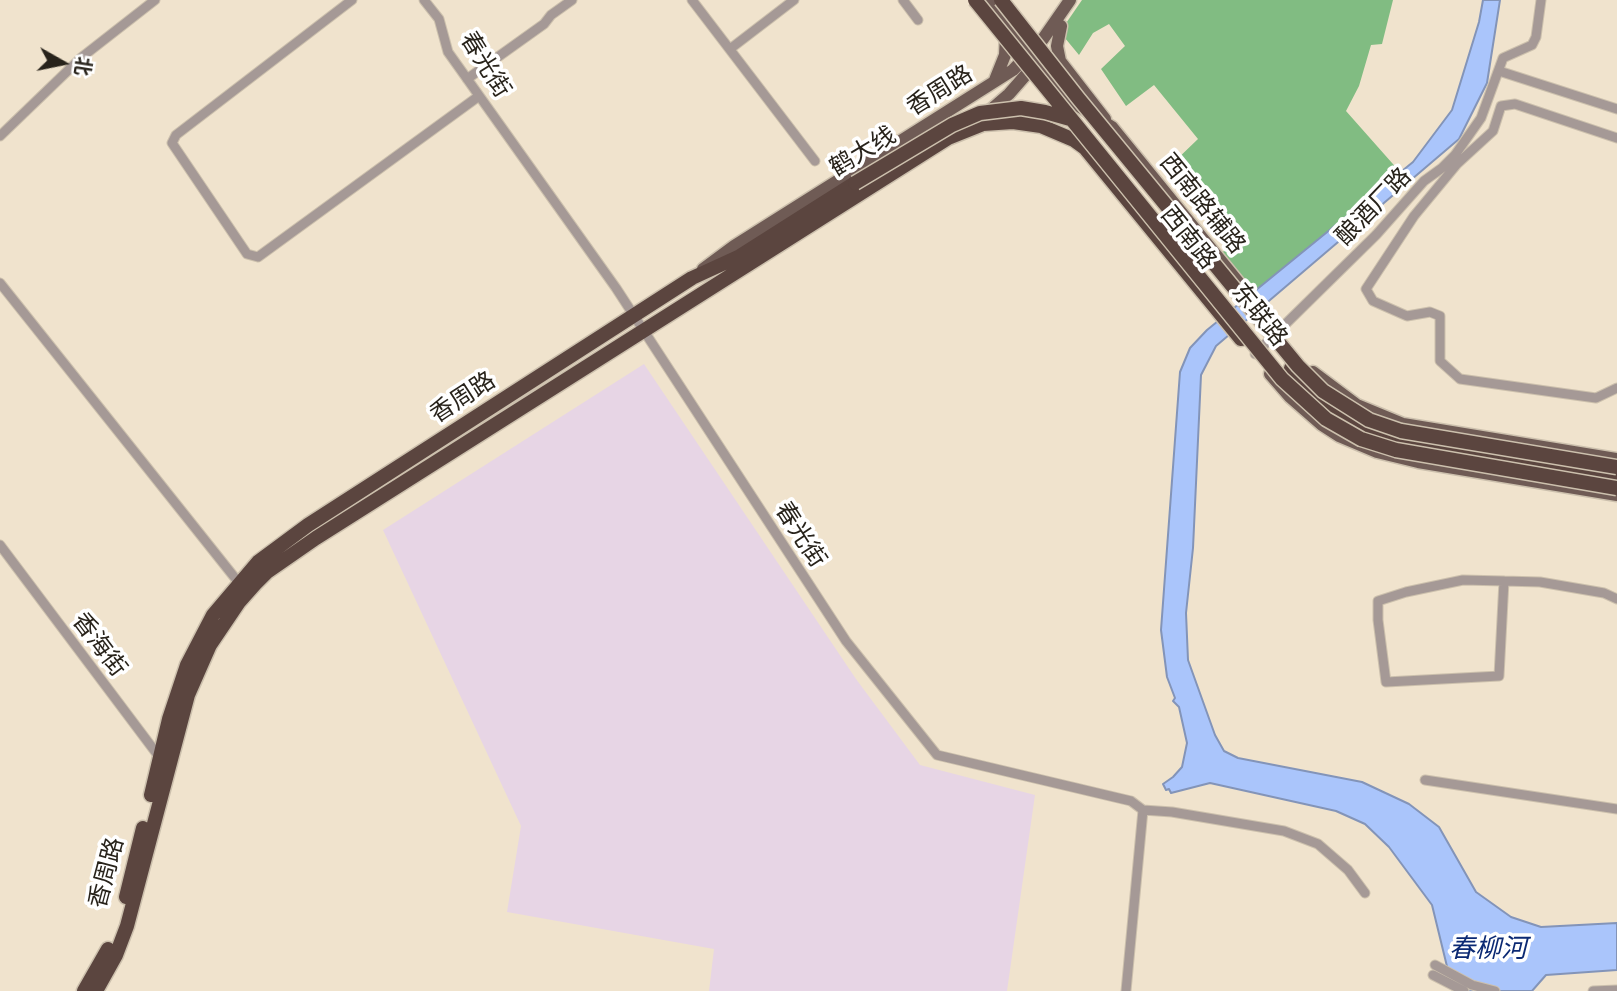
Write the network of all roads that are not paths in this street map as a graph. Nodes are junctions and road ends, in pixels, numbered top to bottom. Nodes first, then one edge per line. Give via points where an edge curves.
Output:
1 (155, 0) edge
2 (352, 0) edge
3 (424, 0) edge
4 (572, 0) edge
5 (692, 0) edge
6 (794, 0) edge
7 (903, 0) edge
8 (975, 0) edge
9 (983, 0) edge
10 (992, 0) edge
11 (1001, 0) edge
12 (1070, 0) edge
13 (1078, 0) edge
14 (1541, 0) edge
15 (918, 20) dead end
16 (1059, 23) junction
17 (1007, 25) junction
18 (730, 49) junction
19 (1033, 58) junction
20 (1499, 71) junction
21 (467, 79) junction
22 (993, 84) junction
23 (479, 96) junction
24 (1070, 105) junction
25 (1617, 109) edge
26 (1112, 127) junction
27 (0, 136) edge
28 (948, 138) junction
29 (1617, 138) edge
30 (1085, 148) junction
31 (816, 161) dead end
32 (1159, 207) joint
33 (692, 278) junction
34 (0, 283) edge
35 (1243, 299) junction
36 (634, 315) junction
37 (644, 331) junction
38 (1273, 336) junction
39 (1254, 355) junction
40 (1617, 388) edge
41 (1505, 441) junction
42 (1471, 450) junction
43 (1617, 460) edge
44 (1617, 467) edge
45 (1617, 474) edge
46 (1617, 481) edge
47 (1617, 488) edge
48 (1617, 495) edge
49 (0, 545) edge
50 (1504, 581) junction
51 (239, 583) junction
52 (1617, 600) edge
53 (164, 763) junction
54 (1425, 780) dead end
55 (1617, 809) edge
56 (1143, 810) junction
57 (1365, 893) dead end
58 (1617, 989) edge
59 (84, 991) edge
60 (96, 991) edge
61 (1126, 991) edge
62 (1464, 991) edge
63 (1496, 991) edge
64 (1593, 991) edge

1 - 27 street via 82,57
2 - 23 street via 176,135 172,143 247,254 258,257
3 - 21 street, 春光街 via 439,19 448,52
4 - 21 street
5 - 18 street
6 - 18 street
7 - 15 street
8 - 47 highway, 东联路, bridge via 1282,379 1326,419 1361,439 1396,450
9 - 17 main road
10 - 17 main road
11 - 44 highway, 东联路, bridge via 1298,366 1330,396 1369,420 1401,431
12 - 16 main road, 香周路
13 - 16 main road, 香周路
14 - 20 street via 1532,45 1503,58
16 - 17 main road via 1033,30
16 - 19 main road, 香周路
16 - 26 main road via 1060,61
17 - 19 main road
17 - 22 main road via 1005,55
18 - 31 street
19 - 22 main road, 香周路
19 - 24 main road, 西南路辅路
19 - 28 main road, 香周路 via 996,106
20 - 25 street
20 - 38 street, 酿酒厂路 via 1481,118 1455,155
21 - 23 street, 春光街
22 - 33 main road, 香周路 via 734,246
23 - 36 street, 春光街
24 - 26 main road, 西南路辅路
24 - 30 main road, 西南路
26 - 30 highway
26 - 35 main road, 西南路辅路
28 - 30 highway via 982,124 1020,122 1053,130
28 - 37 highway, 香周路
29 - 40 street via 1515,104 1501,106 1493,131 1457,164 1414,216 1366,289 1373,301 1407,316 1430,312 1440,316 1440,361 1460,379 1596,398
30 - 39 highway, 西南路
32 - 33 highway, 鹤大线, bridge via 1094,131 1060,116 1021,108 993,110 966,118 740,256
32 - 35 highway, 西南路
33 - 36 highway, 香周路
34 - 51 street
35 - 38 highway, 西南路
36 - 37 street, 春光街
36 - 51 highway, 香周路 via 308,525 258,562
37 - 53 highway, 香周路 via 267,572 239,602 210,645
37 - 56 street, 春光街 via 846,641 937,755 1131,801
38 - 39 street, 酿酒厂路
38 - 41 main road via 1315,375 1364,409 1402,424
38 - 42 highway, 西南路 via 1306,384 1349,418 1399,438
39 - 46 highway, 西南路 via 1287,375 1330,414 1381,439
39 - 48 main road via 1306,412 1359,446 1418,462
41 - 42 highway
41 - 43 main road
42 - 45 highway, 西南路
49 - 53 street, 香海街
50 - 50 street via 1463,580 1378,601 1386,682 1499,676
50 - 52 street via 1540,582 1604,593
51 - 53 highway, 香周路 via 213,615 187,665 169,719
53 - 59 highway, 香周路 via 126,899 107,951
53 - 60 highway, 香周路 via 127,926
54 - 55 street
56 - 57 street, 春光街 via 1284,831 1318,844 1348,870
56 - 61 street
58 - 64 street
62 - 63 street via 1434,970

